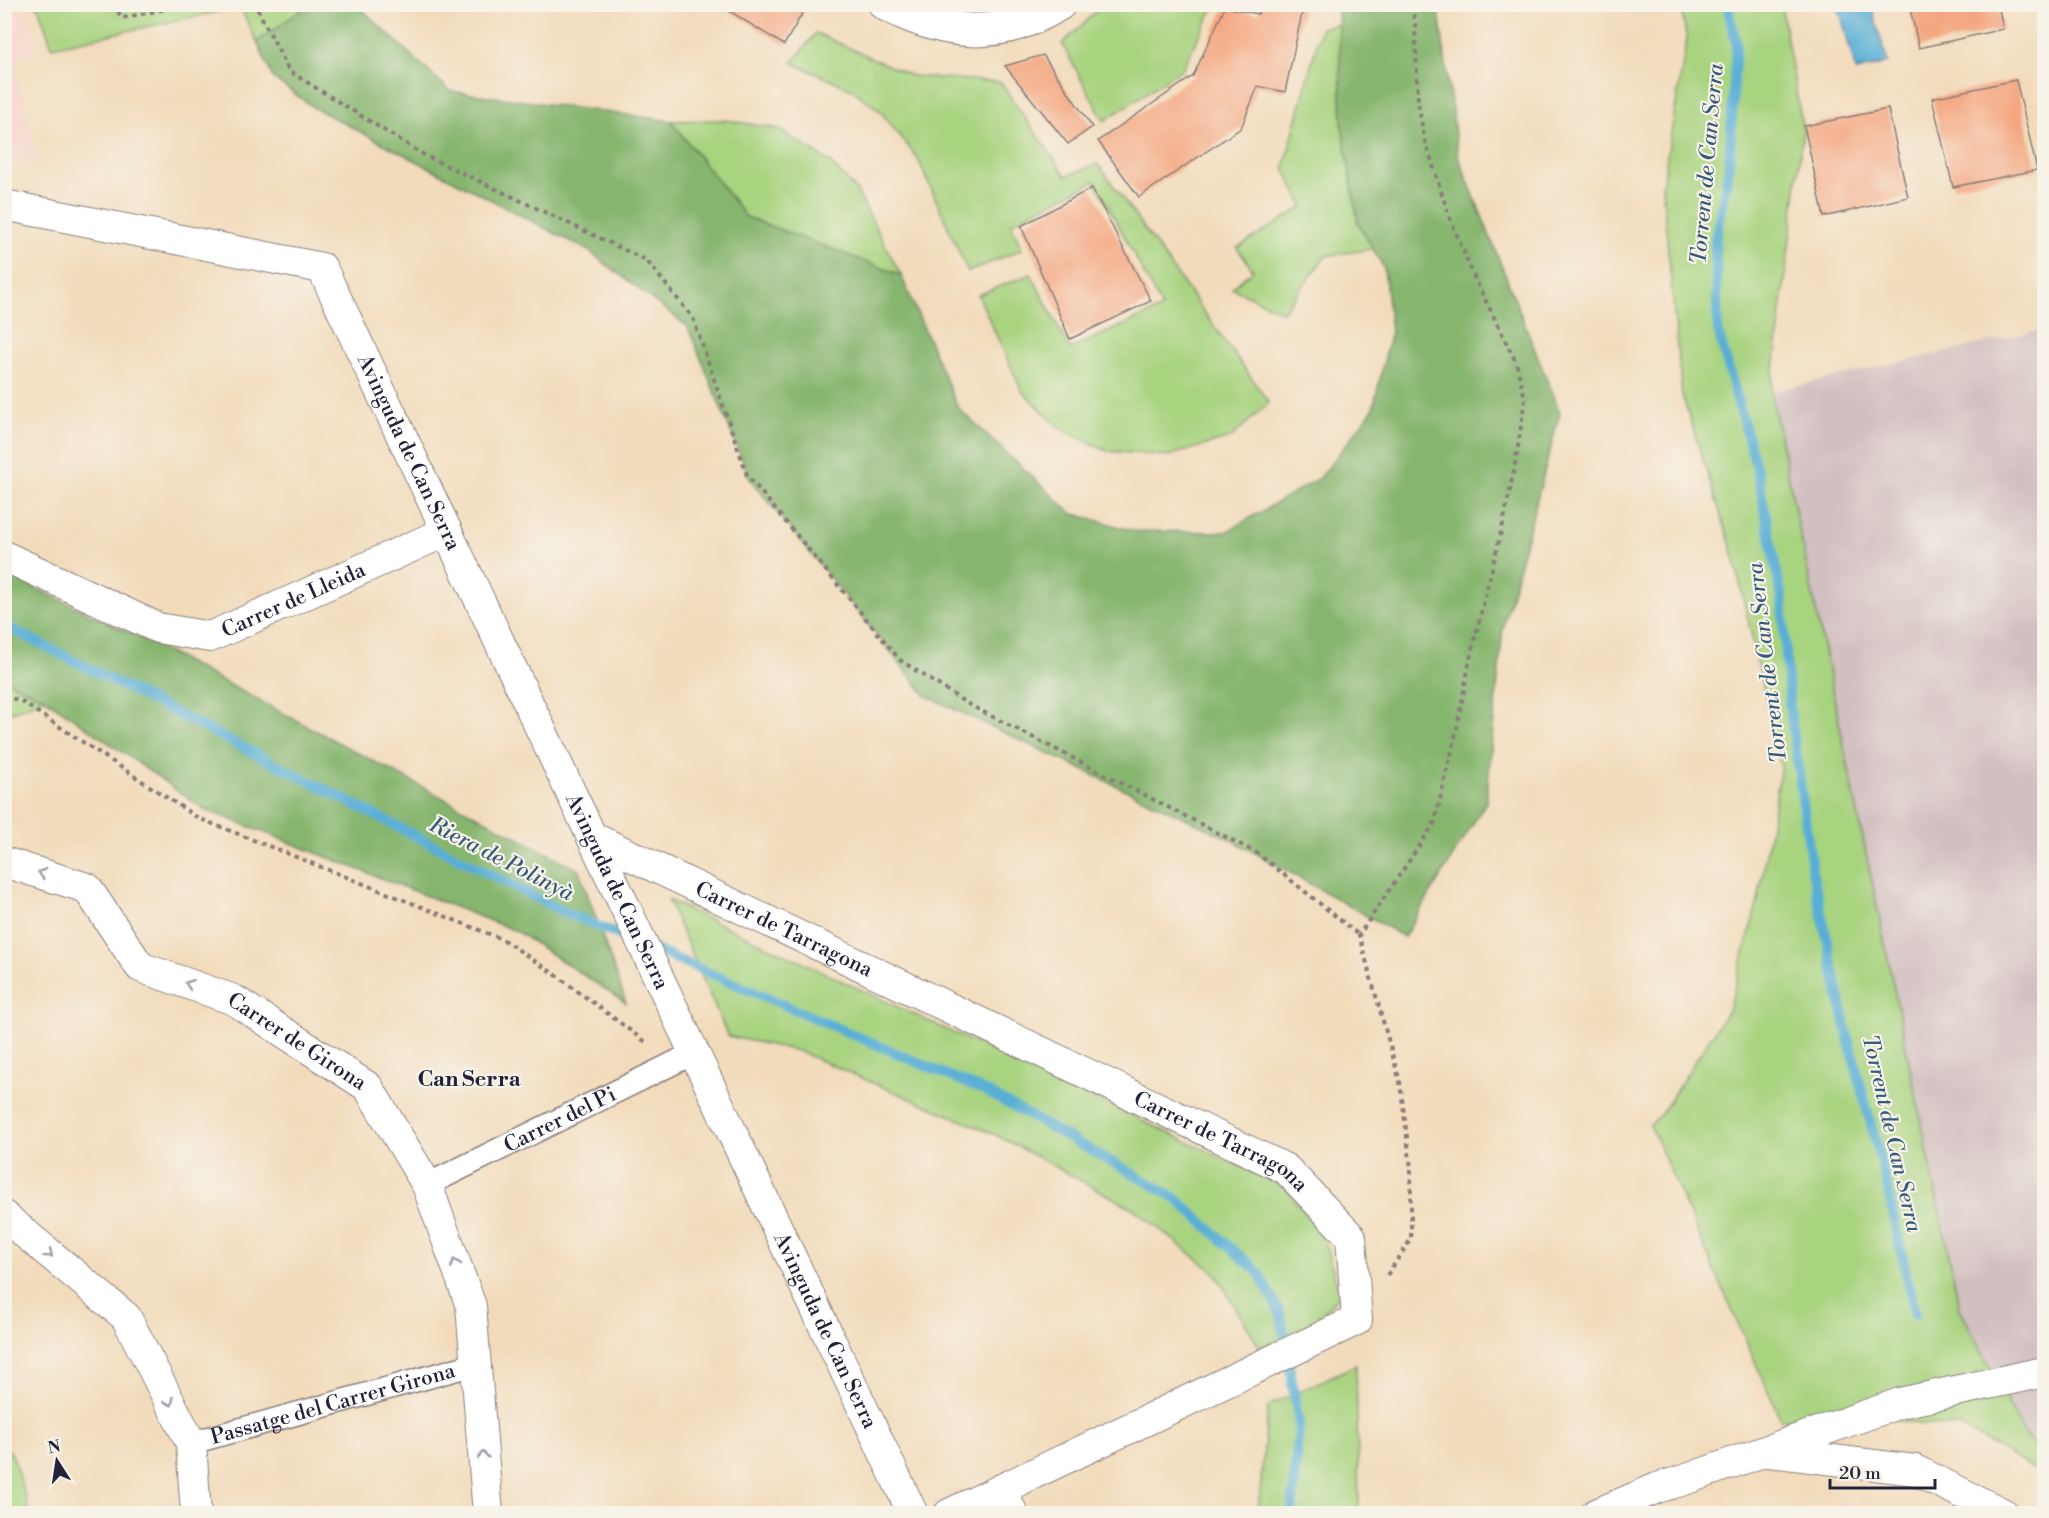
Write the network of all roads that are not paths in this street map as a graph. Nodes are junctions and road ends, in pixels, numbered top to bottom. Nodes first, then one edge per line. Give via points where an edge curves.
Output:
1 (885, 4) edge
2 (1059, 4) edge
3 (4, 205) edge
4 (447, 531) junction
5 (4, 556) edge
6 (592, 837) junction
7 (4, 862) edge
8 (694, 1053) junction
9 (427, 1185) junction
10 (4, 1216) edge
11 (475, 1364) junction
12 (2044, 1372) edge
13 (191, 1443) junction
14 (1762, 1451) junction
15 (1007, 1501) edge
16 (196, 1514) edge
17 (488, 1514) edge
18 (913, 1514) edge
19 (949, 1514) edge
20 (1596, 1514) edge
21 (2004, 1514) edge

1 - 2 main road via 931,24 975,31 1001,28 1044,14
3 - 4 street, Avinguda de Can Serra via 322,268
4 - 5 street, Carrer de Lleida via 210,637 158,628
4 - 6 street, Avinguda de Can Serra
6 - 8 street, Avinguda de Can Serra
6 - 15 street, Carrer de Tarragona via 1286,1169 1351,1237 1357,1320
9 -> 7 street, Carrer de Girona via 368,1087 234,1000 140,967 87,888
8 - 9 street, Carrer del Pi
8 - 18 street, Avinguda de Can Serra
11 -> 9 street, Carrer de Girona via 471,1306
10 -> 13 street via 126,1317
11 - 13 street, Passatge del Carrer Girona
17 -> 11 street, Carrer de Girona
12 - 14 street via 1900,1403
13 - 16 street
14 - 20 street
14 - 21 street via 1915,1470
15 - 19 street

